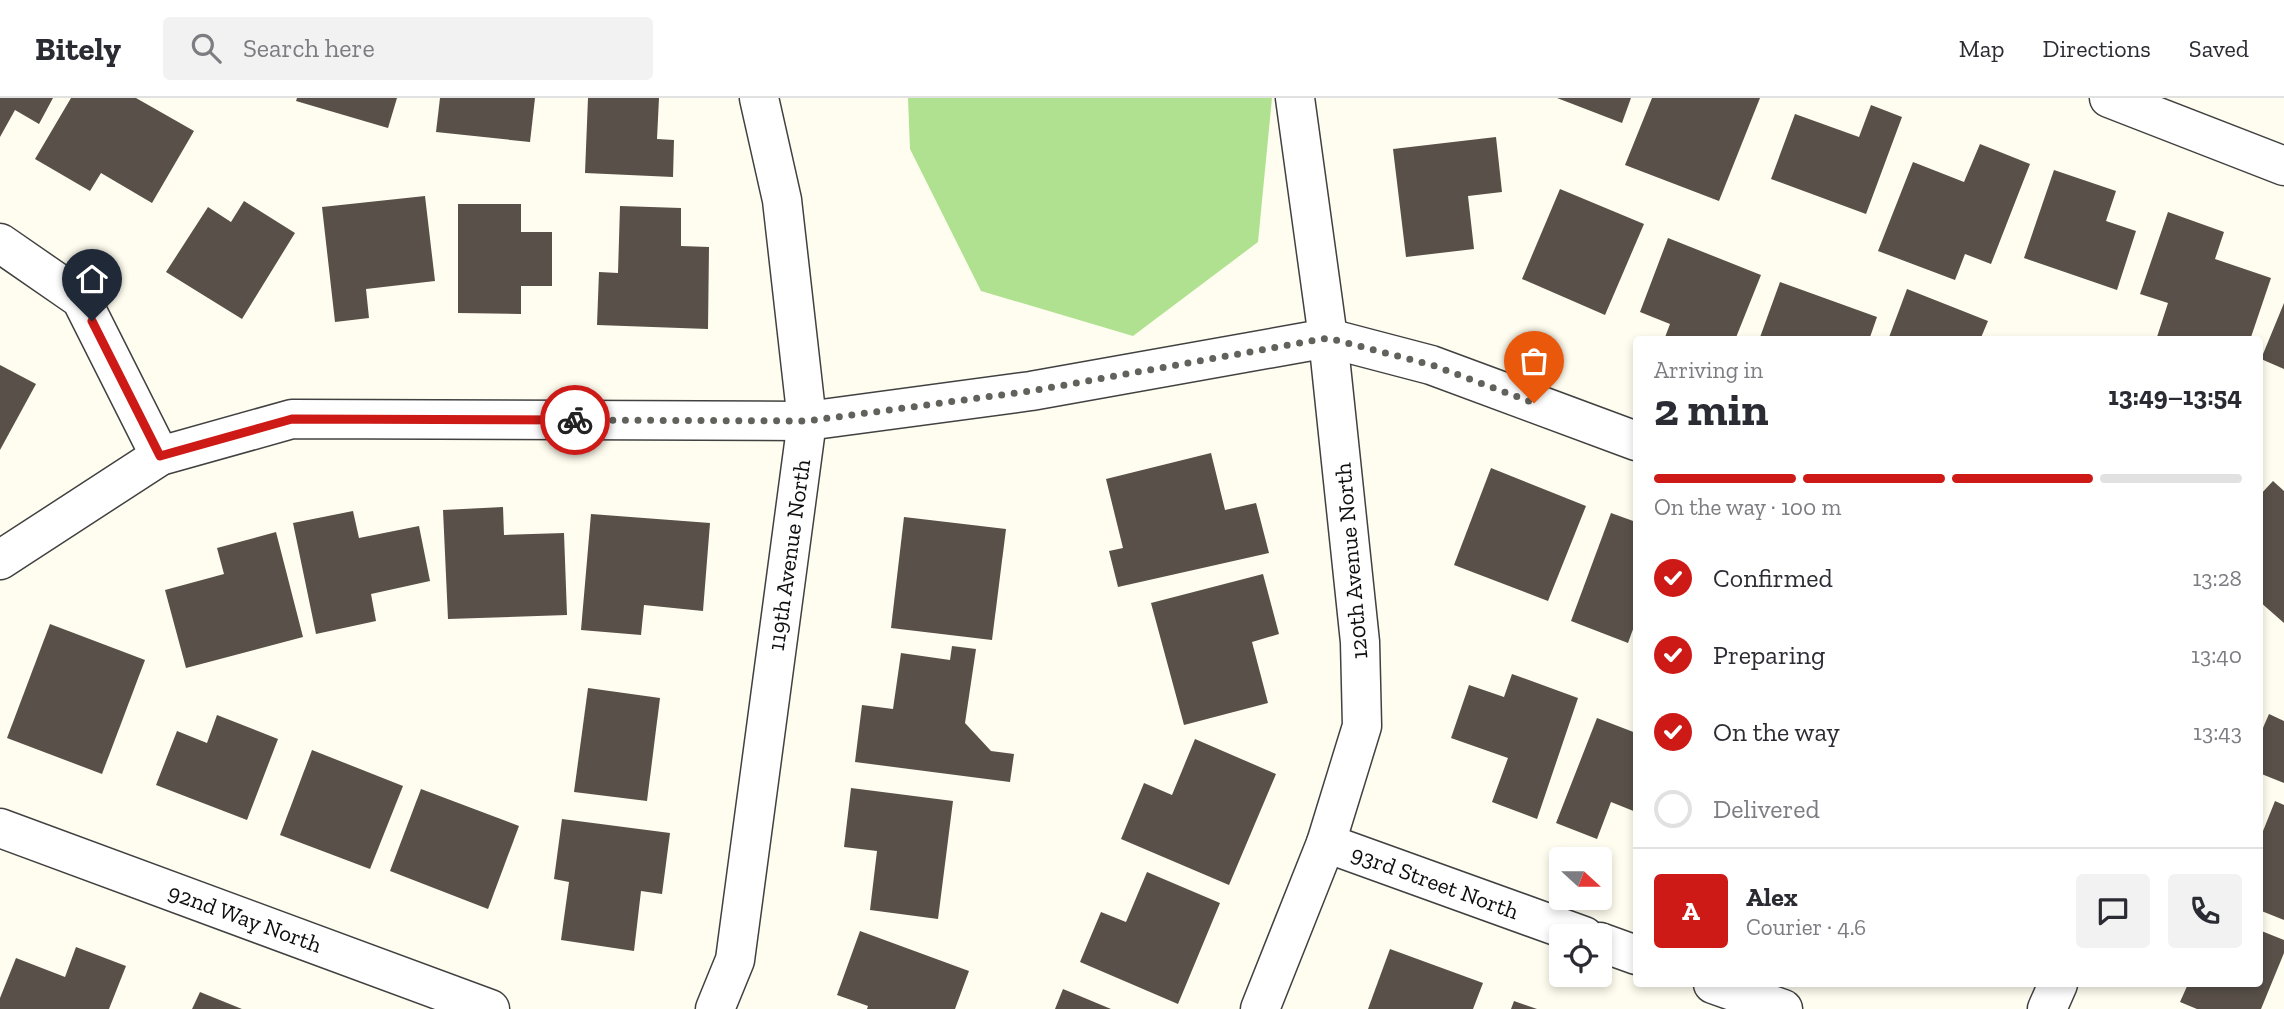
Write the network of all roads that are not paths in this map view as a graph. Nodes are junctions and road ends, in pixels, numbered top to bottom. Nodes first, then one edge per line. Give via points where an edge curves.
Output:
1 (759, 98) edge
2 (1294, 98) edge
3 (2109, 98) edge
4 (2284, 166) edge
5 (0, 243) edge
6 (1328, 338) junction
7 (807, 421) junction
8 (1633, 440) edge
9 (160, 456) junction
10 (0, 561) edge
11 (0, 828) edge
12 (1326, 842) junction
13 (1551, 924) edge
14 (1612, 946) edge
15 (1633, 954) edge
16 (1721, 987) edge
17 (2057, 987) edge
18 (490, 1009) edge
19 (715, 1009) edge
20 (1259, 1009) edge
21 (1783, 1009) edge
22 (2047, 1009) edge

1 - 7 street, 119th Avenue North via 782,200
2 - 6 street, 120th Avenue North
3 - 4 street
5 - 9 street via 81,299
6 - 7 street via 1031,391
6 - 8 street via 1432,365
6 - 12 street, 120th Avenue North via 1360,642 1363,726
7 - 9 street via 292,419
7 - 19 street, 119th Avenue North via 735,960
9 - 10 street
11 - 18 street, 92nd Way North
12 - 13 street, 93rd Street North
12 - 20 street, 120th Avenue North
14 - 15 street
16 - 21 street
17 - 22 street

